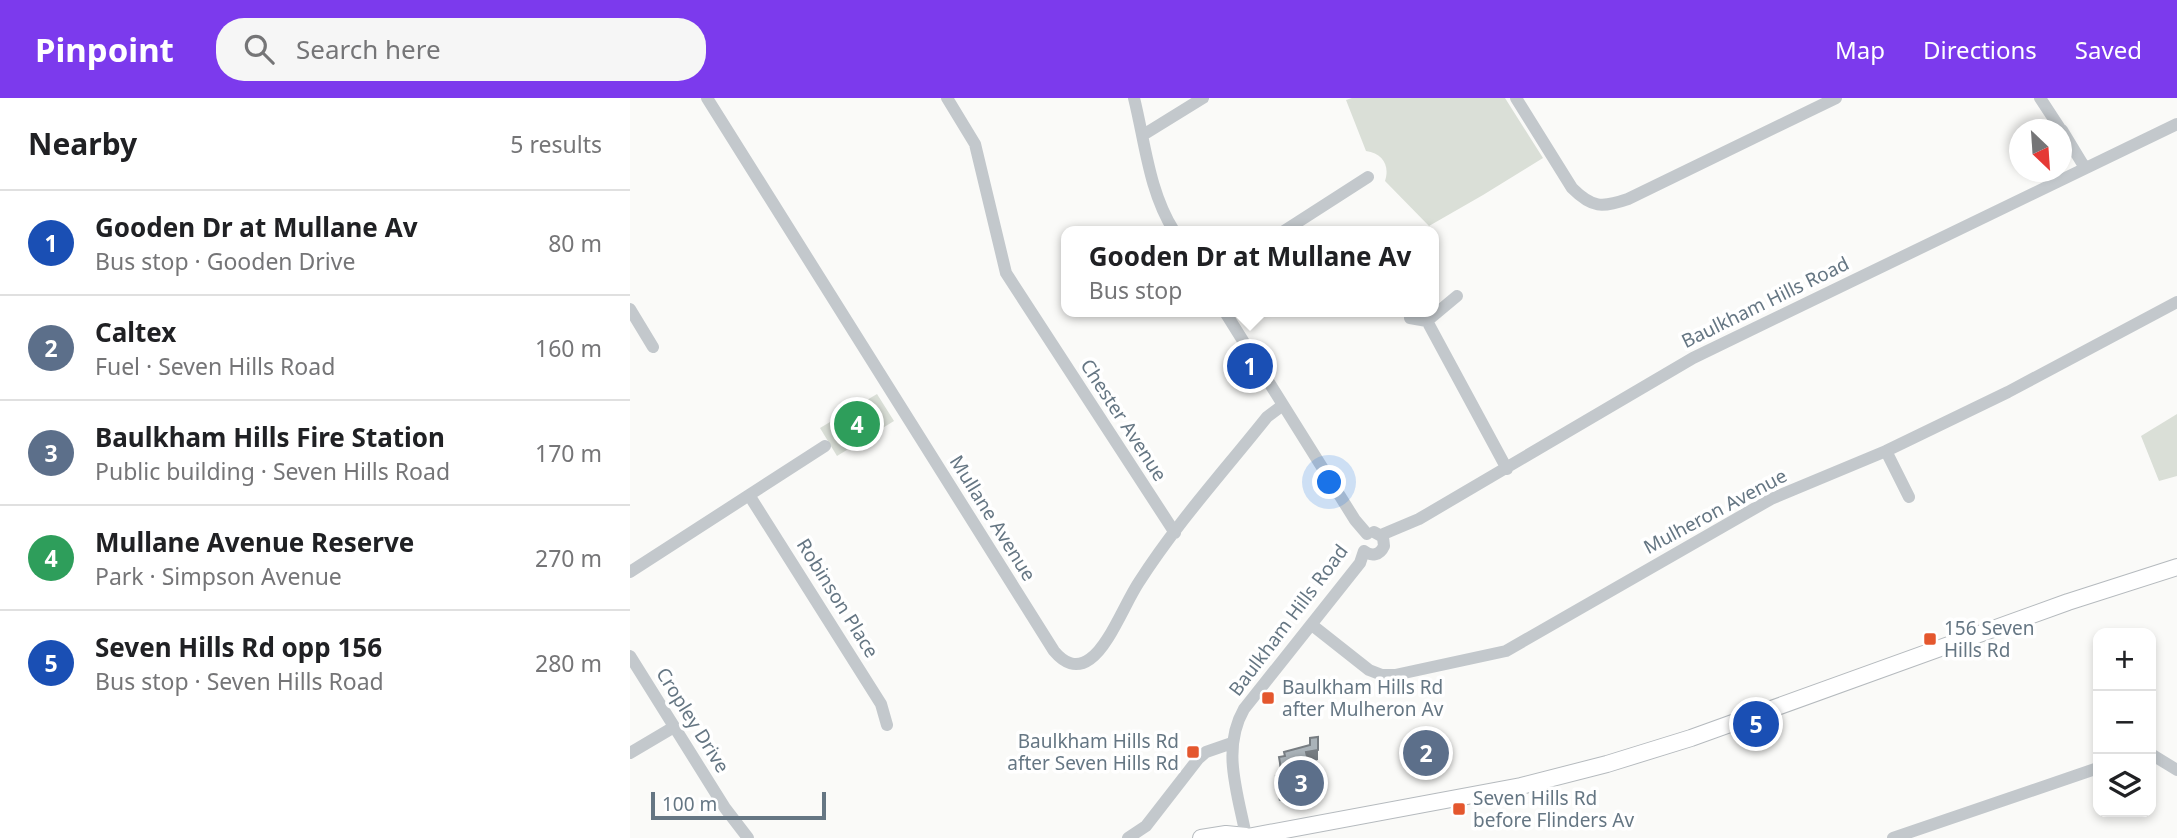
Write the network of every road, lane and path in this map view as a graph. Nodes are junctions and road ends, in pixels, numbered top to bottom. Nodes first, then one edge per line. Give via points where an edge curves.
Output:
1 (707, 98) edge
2 (947, 98) edge
3 (1134, 98) edge
4 (1203, 98) edge
5 (1516, 98) edge
6 (1836, 98) edge
7 (2040, 98) edge
8 (2054, 119) edge
9 (2177, 124) edge
10 (1143, 135) junction
11 (2072, 148) edge
12 (2085, 169) junction
13 (1368, 177) dead end
14 (1171, 226) edge
15 (1292, 226) edge
16 (1457, 296) dead end
17 (2177, 302) edge
18 (630, 309) edge
19 (1439, 311) edge
20 (1228, 317) edge
21 (1432, 317) edge
22 (1410, 318) dead end
23 (1427, 321) junction
24 (653, 346) dead end
25 (1283, 405) junction
26 (825, 446) dead end
27 (1886, 451) junction
28 (1507, 469) junction
29 (750, 495) junction
30 (1909, 497) dead end
31 (1175, 533) junction
32 (1367, 534) junction
33 (1381, 535) junction
34 (1364, 551) junction
35 (2177, 568) edge
36 (630, 572) edge
37 (1312, 625) junction
38 (630, 656) edge
39 (887, 725) dead end
40 (674, 727) junction
41 (1232, 743) junction
42 (630, 753) edge
43 (2156, 757) edge
44 (2093, 770) edge
45 (2177, 770) edge
46 (725, 807) junction
47 (1305, 832) edge
48 (1132, 834) edge
49 (1244, 837) edge
50 (737, 838) edge
51 (748, 838) edge
52 (1201, 838) edge
53 (1893, 838) edge

1 - 31 street, Mullane Avenue via 1063,662 1082,664 1093,658
2 - 31 street, Chester Avenue via 975,144 1006,273
3 - 10 street
4 - 10 street
5 - 6 street via 1573,188 1599,206 1628,199
7 - 8 street
9 - 12 street, Baulkham Hills Road
10 - 14 street via 1155,188
11 - 12 street
12 - 28 street, Baulkham Hills Road via 1693,358
13 - 15 street
16 - 19 street
17 - 27 street, Mulheron Avenue
18 - 24 street
20 - 25 street
21 - 23 street
22 - 23 street
23 - 28 street
25 - 31 street, Mullane Avenue via 1267,417
25 - 32 street
26 - 29 street
27 - 30 street
27 - 37 street, Mulheron Avenue via 1771,499 1501,653 1382,675 1368,670
28 - 33 street, Baulkham Hills Road
29 - 36 street
29 - 39 street, Robinson Place via 881,704
32 - 33 street
32 - 34 street via 1362,540
33 - 34 street via 1382,550 1375,555
34 - 37 street, Baulkham Hills Road via 1360,563
35 - 47 main road via 1607,765
37 - 41 street, Baulkham Hills Road via 1244,709
38 - 40 street, Cropley Drive
40 - 42 street
40 - 46 street, Cropley Drive
41 - 48 street via 1206,751 1146,825
41 - 49 street, Baulkham Hills Road
43 - 45 street
44 - 53 street
46 - 50 street
46 - 51 street, Cropley Drive
47 - 49 main road
49 - 52 main road

